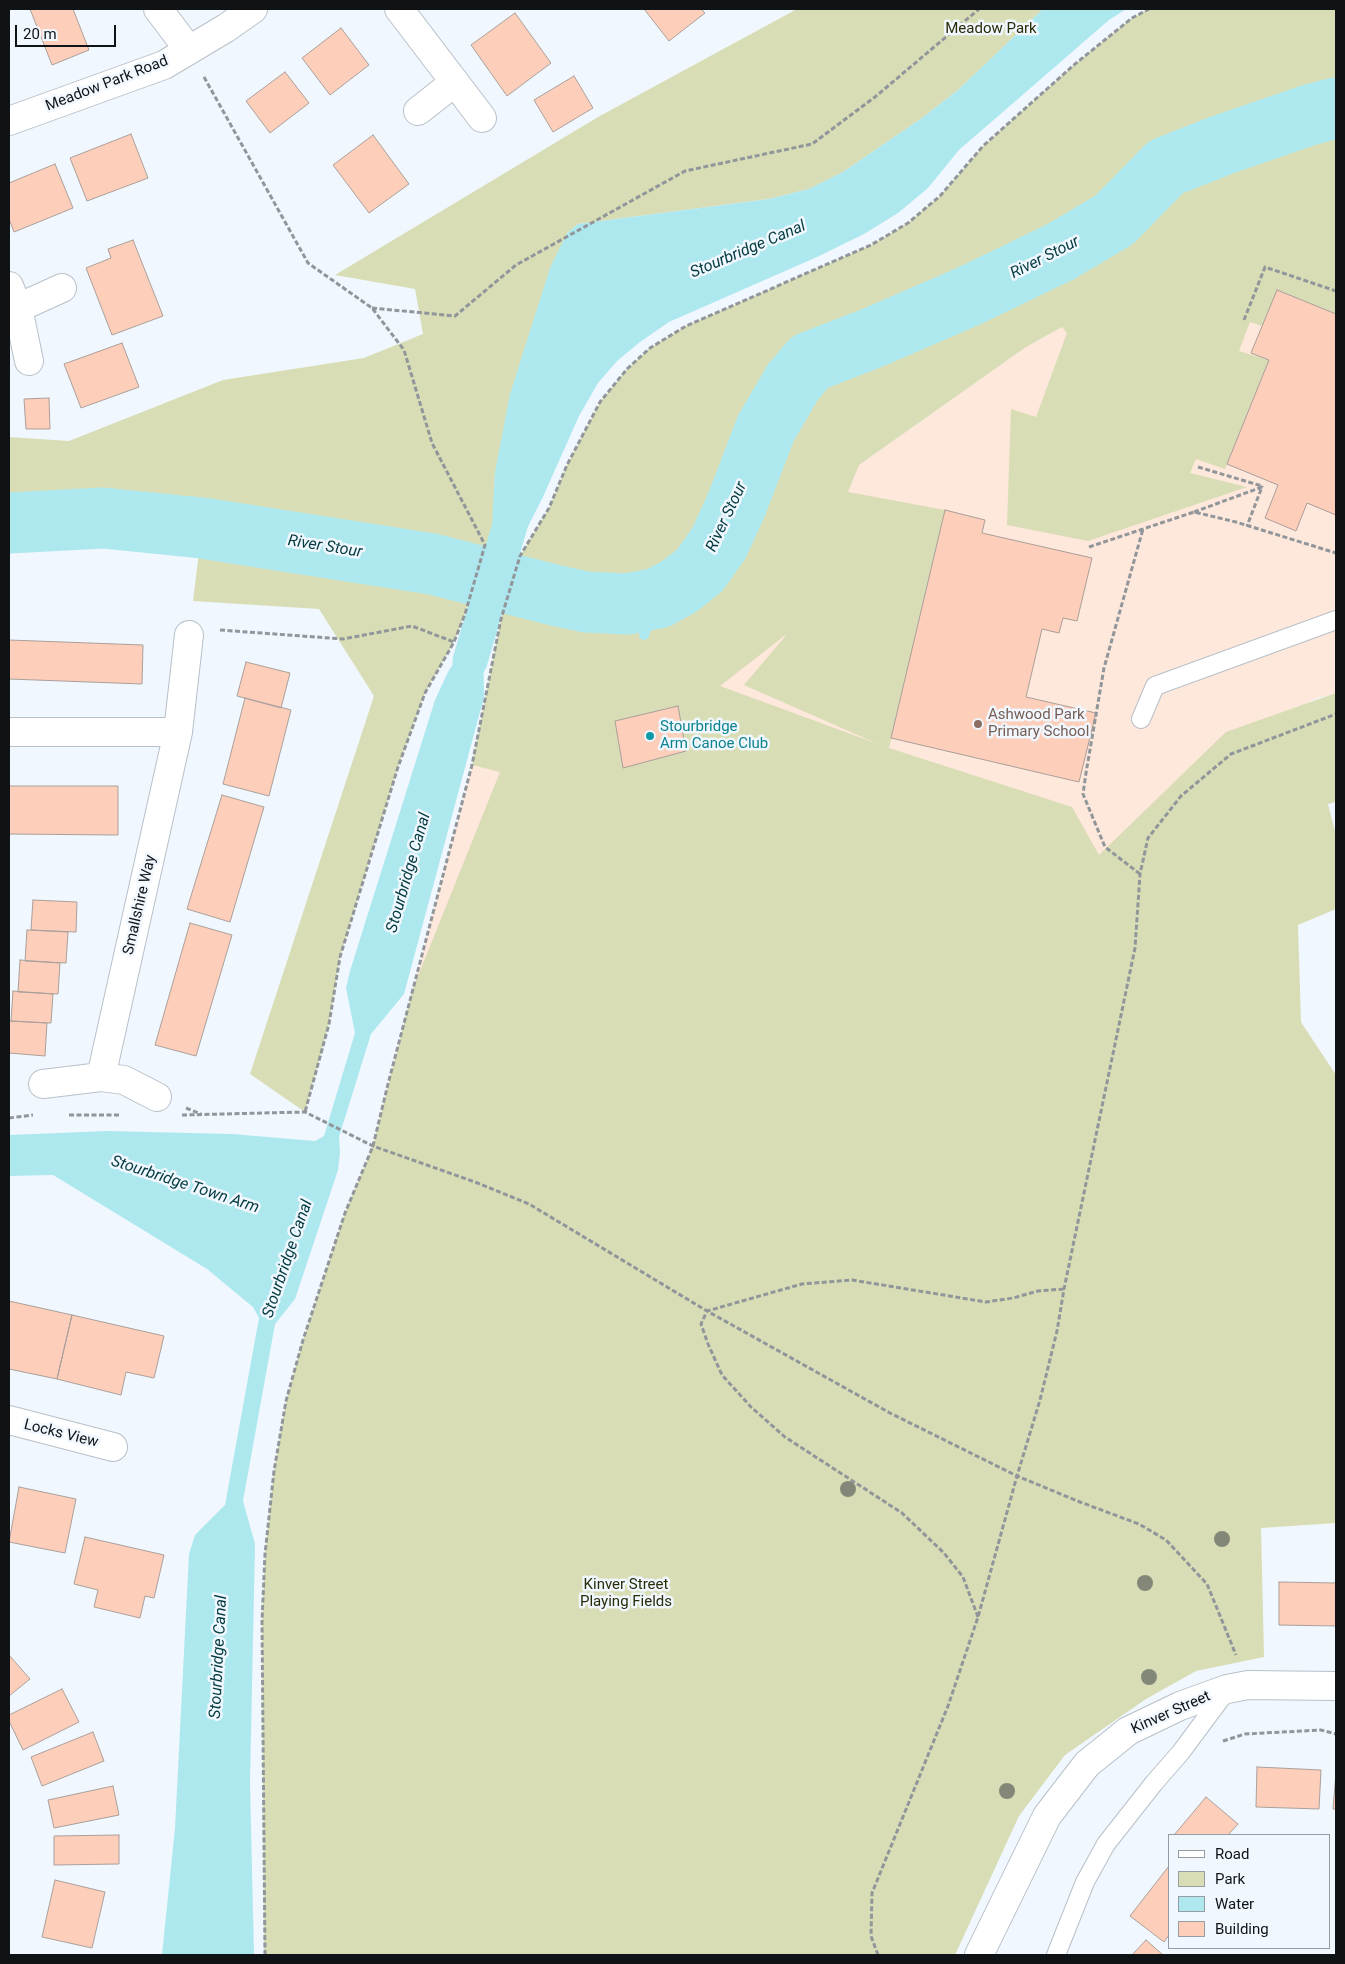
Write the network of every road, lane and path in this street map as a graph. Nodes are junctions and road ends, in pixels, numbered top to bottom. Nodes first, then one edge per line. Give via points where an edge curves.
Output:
1 (158, 9) edge
2 (253, 9) edge
3 (399, 9) edge
4 (979, 9) edge
5 (1149, 9) edge
6 (189, 50) junction
7 (455, 82) junction
8 (418, 111) dead end
9 (482, 118) dead end
10 (9, 122) edge
11 (62, 288) dead end
12 (1336, 291) edge
13 (13, 297) edge
14 (372, 308) junction
15 (1244, 320) dead end
16 (29, 360) dead end
17 (1198, 468) dead end
18 (1262, 487) junction
19 (1194, 512) junction
20 (1247, 526) junction
21 (1143, 529) junction
22 (1089, 547) dead end
23 (1336, 553) edge
24 (1336, 620) edge
25 (189, 635) joint
26 (454, 642) junction
27 (1336, 714) edge
28 (1141, 719) dead end
29 (9, 732) edge
30 (178, 732) junction
31 (1140, 874) junction
32 (101, 1077) junction
33 (43, 1084) dead end
34 (157, 1097) dead end
35 (373, 1146) junction
36 (1064, 1289) junction
37 (707, 1311) junction
38 (9, 1420) edge
39 (113, 1447) dead end
40 (1017, 1476) junction
41 (978, 1617) junction
42 (1336, 1686) edge
43 (1237, 1687) junction
44 (1336, 1734) edge
45 (1179, 1754) junction
46 (265, 1955) edge
47 (878, 1955) edge
48 (978, 1955) edge
49 (1056, 1955) edge

1 - 6 street
2 - 6 street, Meadow Park Road
3 - 7 street
4 - 14 path via 875,97 812,144 686,171 516,265 455,316
5 - 35 path via 1132,18 1074,64 983,146 940,196 908,222 871,245 686,326 650,348 627,369 600,402 549,508 520,556 501,619 472,765
6 - 10 street, Meadow Park Road via 164,65
6 - 14 path via 308,264
7 - 8 street
7 - 9 street
11 - 13 street
12 - 15 path via 1265,266
13 - 16 street
14 - 26 path via 404,350 432,443 485,545
17 - 18 path
18 - 19 path
18 - 20 path
19 - 20 path
19 - 21 path
20 - 23 path
21 - 22 path
21 - 31 path via 1104,668 1084,794 1105,847
24 - 28 lane via 1155,686
25 - 26 path via 210,629 343,639 412,626
25 - 30 street, Smallshire Way
26 - 35 path via 425,693 398,767 340,957 328,1024 305,1112
27 - 31 path via 1231,754 1181,796 1148,838
29 - 30 street
30 - 32 street, Smallshire Way
31 - 36 path via 1135,948
32 - 33 street
32 - 34 street via 124,1080
35 - 37 path via 529,1204
35 - 46 path via 345,1213 303,1340 286,1401 274,1471 262,1621
36 - 37 path via 986,1302 852,1280 802,1284
36 - 40 path via 1044,1383
37 - 40 path via 890,1413
37 - 41 path via 701,1324 722,1375 751,1408 785,1437 902,1514 944,1553 963,1577
38 - 39 street, Locks View
40 - 41 path
40 - 43 path via 1139,1524 1166,1540 1207,1584
41 - 47 path via 948,1706 872,1893 871,1936
42 - 43 street, Kinver Street
43 - 45 lane
43 - 48 street, Kinver Street via 1180,1706 1128,1730 1087,1764 1047,1816
44 - 45 path via 1321,1730 1245,1734
45 - 49 lane via 1106,1844 1085,1882

